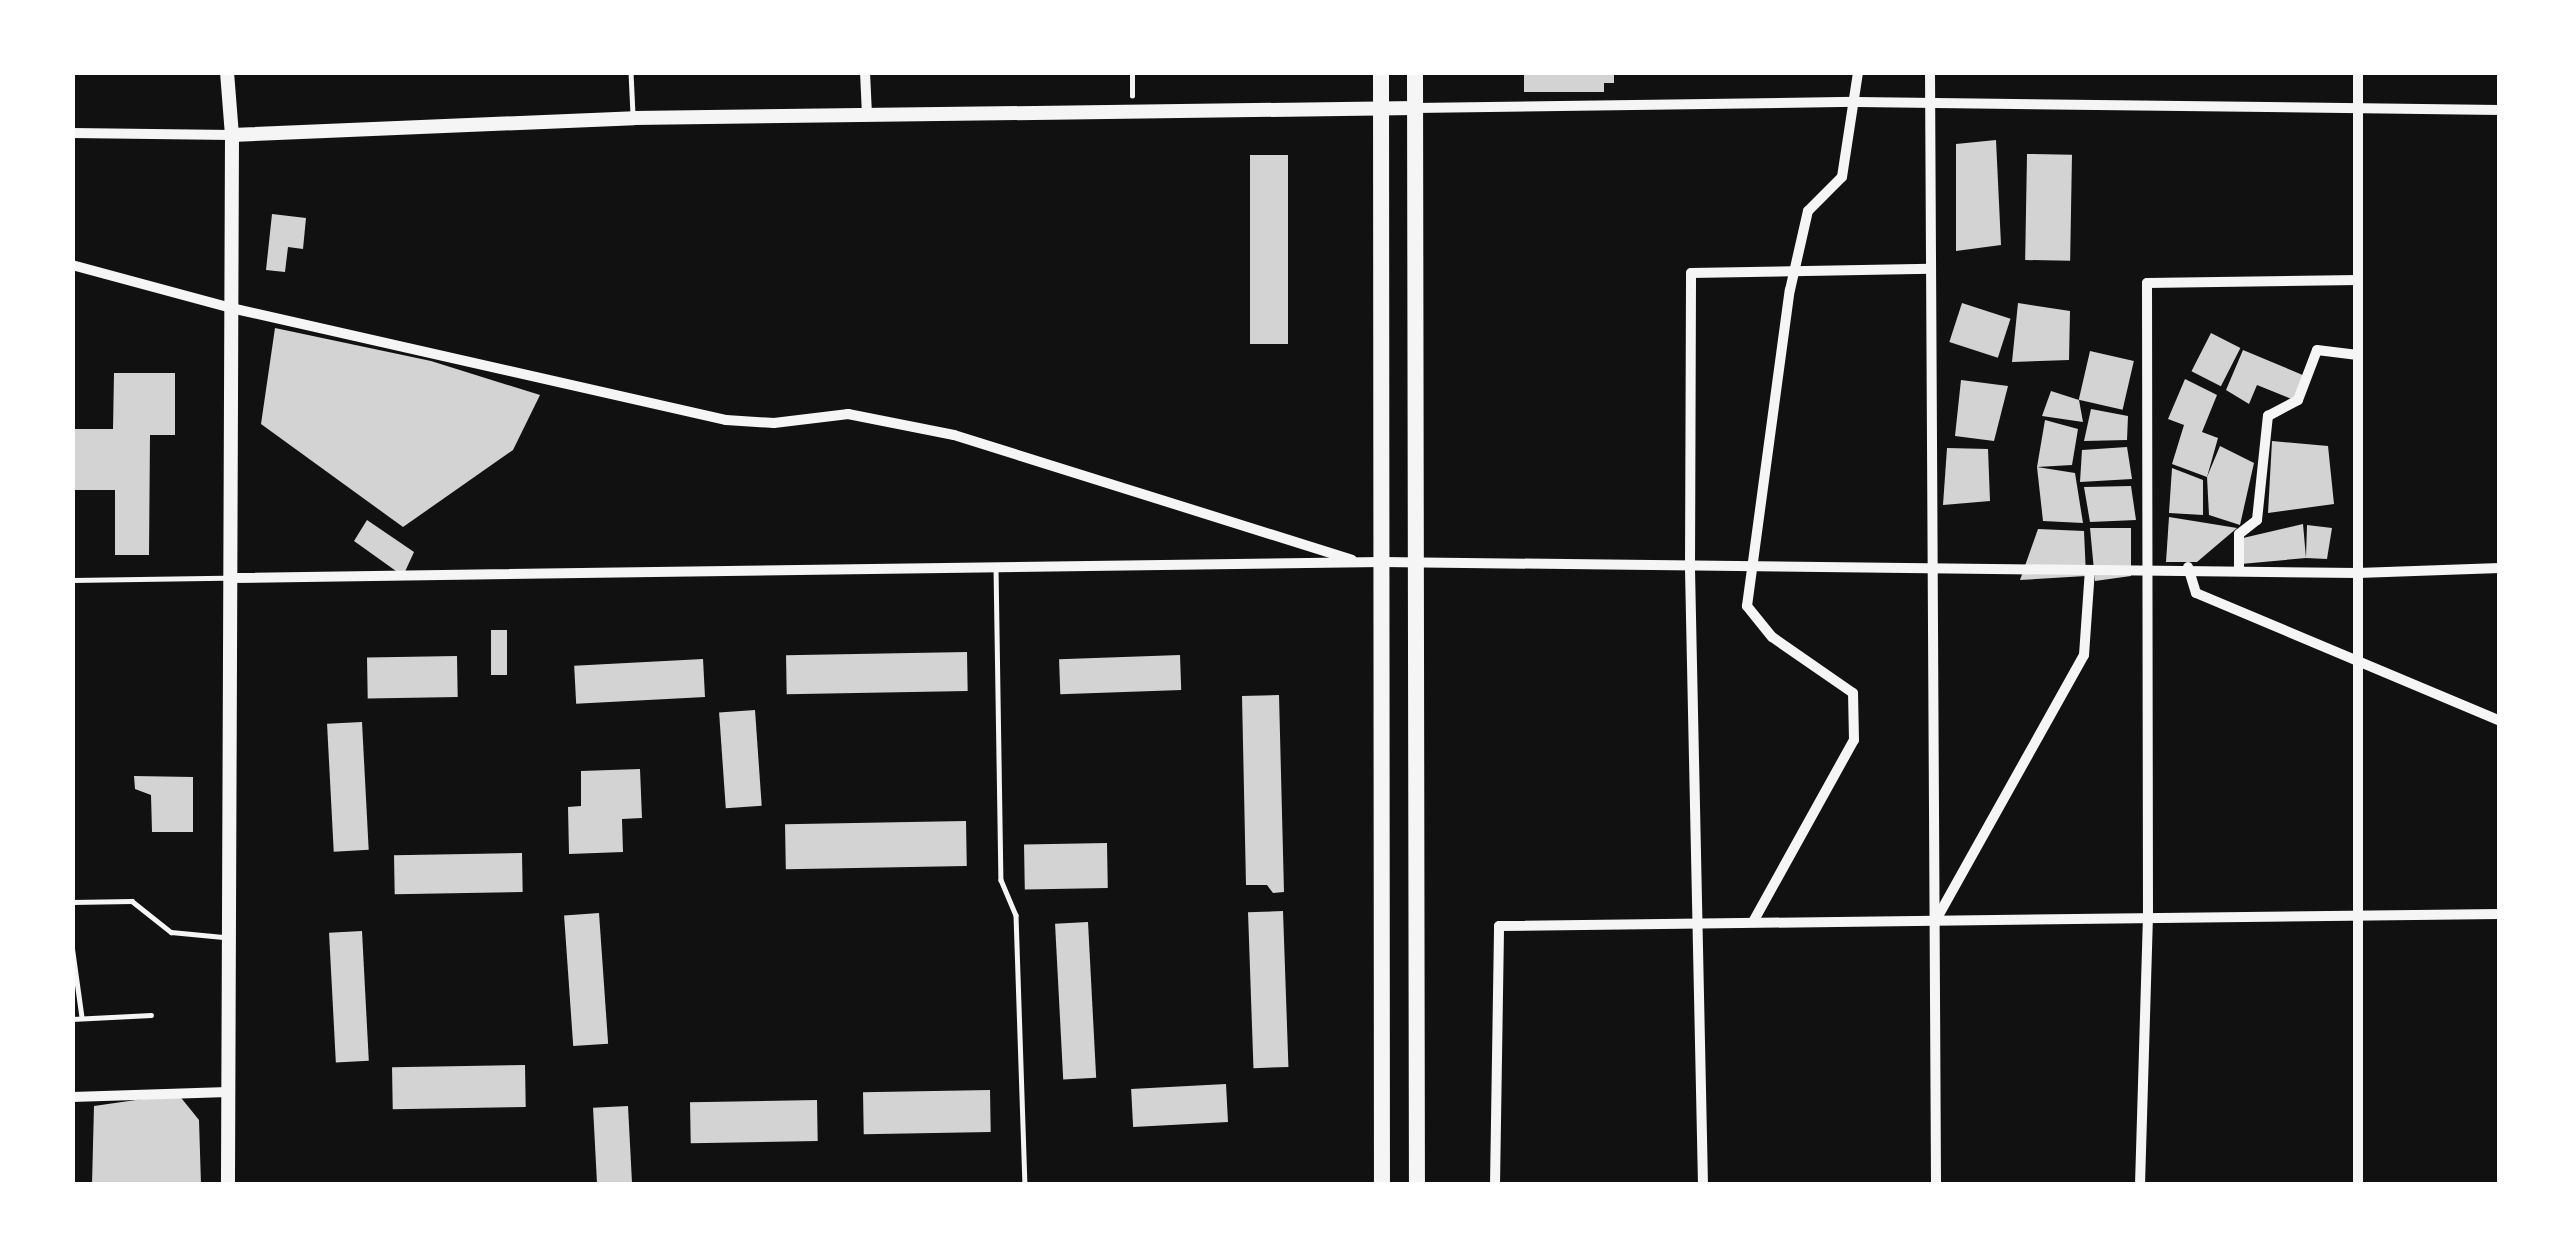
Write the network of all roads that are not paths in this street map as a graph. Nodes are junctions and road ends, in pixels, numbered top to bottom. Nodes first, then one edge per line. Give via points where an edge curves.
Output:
1 (227, 72) edge
2 (631, 72) edge
3 (866, 72) edge
4 (1381, 72) edge
5 (1414, 72) edge
6 (1858, 72) edge
7 (1930, 72) edge
8 (2358, 72) edge
9 (1857, 102) junction
10 (1930, 106) junction
11 (2358, 106) junction
12 (1415, 108) junction
13 (1382, 109) junction
14 (2500, 110) edge
15 (867, 115) junction
16 (634, 118) junction
17 (72, 133) edge
18 (232, 135) junction
19 (72, 265) edge
20 (1931, 269) junction
21 (1793, 275) junction
22 (2358, 280) junction
23 (231, 308) junction
24 (2358, 355) junction
25 (1360, 562) junction
26 (1382, 562) junction
27 (1416, 563) junction
28 (996, 567) junction
29 (2188, 567) junction
30 (1690, 568) junction
31 (1749, 568) junction
32 (2143, 568) junction
33 (2500, 568) edge
34 (1929, 569) junction
35 (2239, 569) junction
36 (2090, 570) junction
37 (2358, 572) junction
38 (230, 578) junction
39 (72, 580) edge
40 (2358, 665) junction
41 (2500, 721) edge
42 (72, 902) edge
43 (2500, 914) edge
44 (2358, 916) junction
45 (2148, 918) junction
46 (1936, 920) junction
47 (1754, 922) junction
48 (1698, 923) junction
49 (229, 937) junction
50 (72, 945) edge
51 (151, 1015) dead end
52 (72, 1019) edge
53 (82, 1019) junction
54 (228, 1092) junction
55 (72, 1097) edge
56 (228, 1185) edge
57 (1025, 1185) edge
58 (1382, 1185) edge
59 (1417, 1185) edge
60 (1495, 1185) edge
61 (1703, 1185) edge
62 (1936, 1185) edge
63 (2140, 1185) edge
64 (2358, 1185) edge

1 - 18 street
2 - 16 lane
3 - 15 street
4 - 13 main road
5 - 12 main road
6 - 9 street
7 - 10 street
8 - 11 street
9 - 10 street
9 - 12 street
9 - 21 street via 1842,177 1808,212
10 - 11 street
10 - 20 street
11 - 14 street
11 - 22 street
12 - 13 street
12 - 27 main road
13 - 15 street
13 - 26 main road
15 - 16 street
16 - 18 street
17 - 18 street
18 - 23 street
19 - 23 street
20 - 21 street
20 - 34 street
21 - 30 street via 1691,274
21 - 31 street
22 - 24 street
22 - 32 street via 2147,284
23 - 25 street via 726,420 848,414 955,435
23 - 38 street
24 - 35 street via 2317,350 2298,400 2268,416 2257,520 2239,534
24 - 37 street
25 - 26 street
25 - 28 street
26 - 27 street
26 - 58 main road
27 - 30 street
27 - 59 main road
28 - 38 street
28 - 57 lane via 1001,880 1016,915
29 - 32 street
29 - 35 street
29 - 40 street via 2197,592
30 - 31 street
30 - 48 street
31 - 34 street
31 - 47 street via 1747,606 1772,637 1853,693 1854,740
32 - 36 street
32 - 45 street
33 - 37 street
34 - 36 street
34 - 46 street
35 - 37 street
36 - 46 street via 2084,655
37 - 40 street
38 - 39 lane
38 - 49 street
40 - 41 street
40 - 44 street
42 - 49 lane via 132,901 172,932
43 - 44 street
44 - 45 street
44 - 64 street
45 - 46 street
45 - 63 street
46 - 47 street
46 - 62 street
47 - 48 street
48 - 60 street via 1499,926
48 - 61 street
49 - 54 street
50 - 53 lane
51 - 53 lane
52 - 53 lane
54 - 55 street
54 - 56 street

